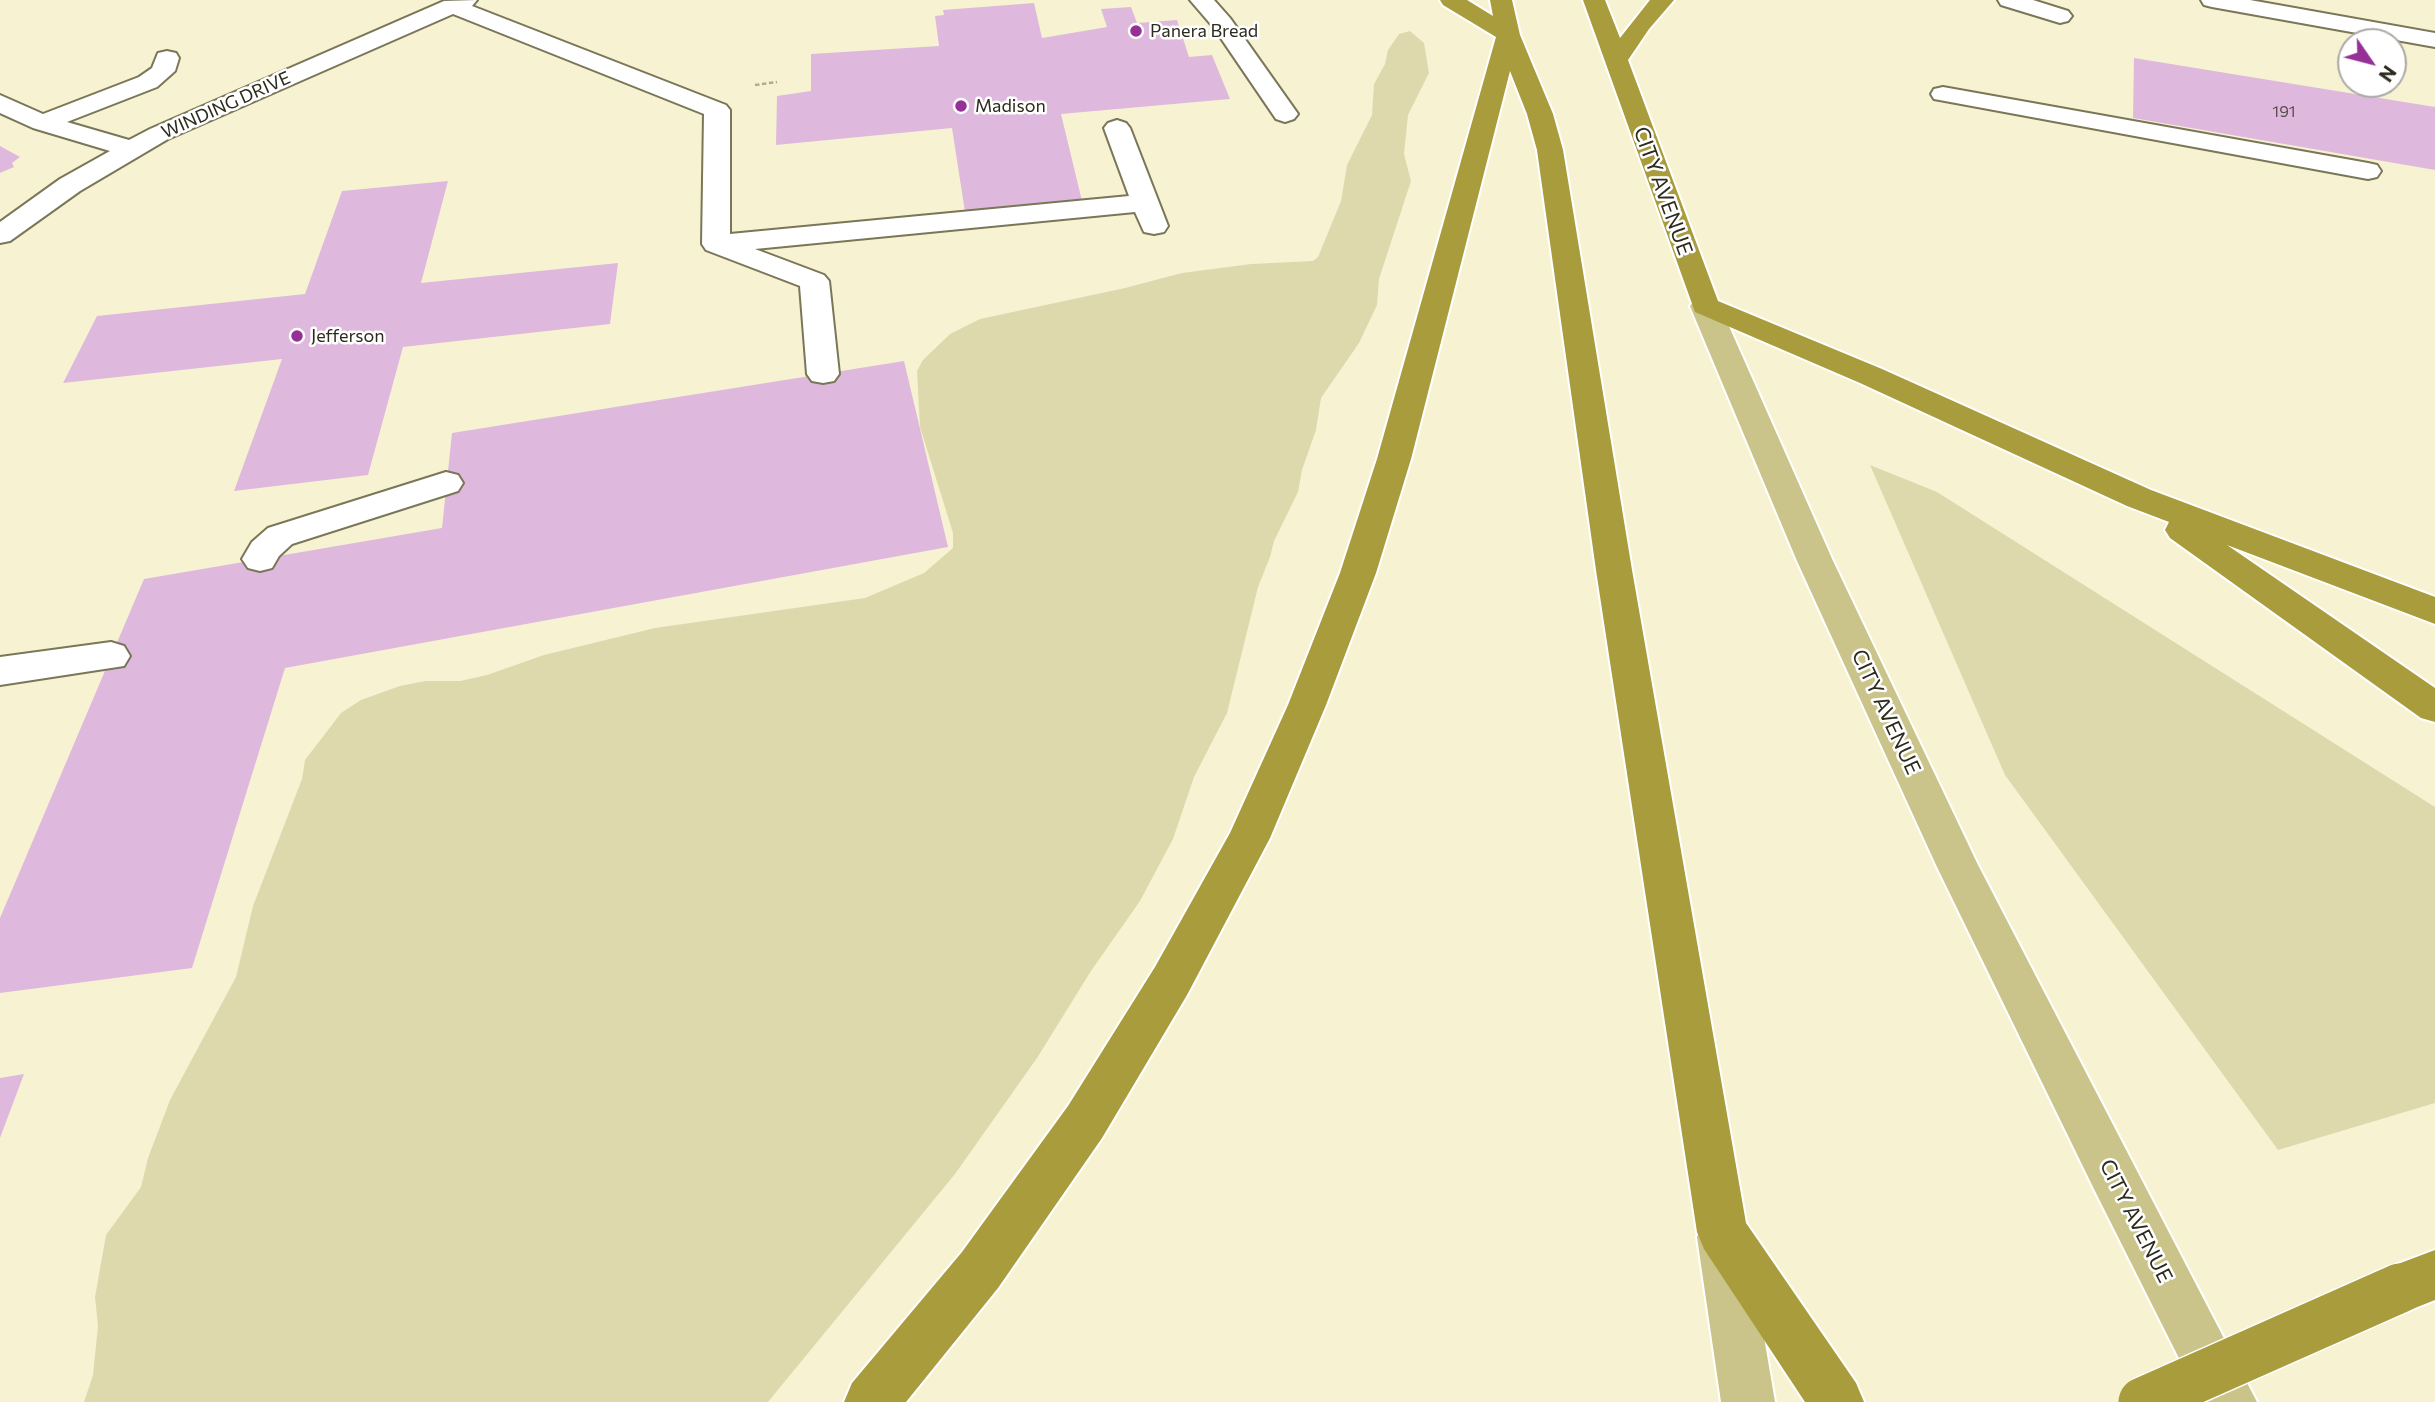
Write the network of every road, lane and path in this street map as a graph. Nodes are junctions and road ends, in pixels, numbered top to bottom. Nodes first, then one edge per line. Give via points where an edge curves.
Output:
1 (1201, 0) edge
2 (1451, 0) edge
3 (1501, 0) edge
4 (1594, 0) edge
5 (1663, 0) edge
6 (2009, 0) edge
7 (2212, 0) edge
8 (459, 3) edge
9 (2270, 5) edge
10 (2060, 16) dead end
11 (1508, 35) junction
12 (2435, 40) edge
13 (167, 58) dead end
14 (1616, 61) junction
15 (1943, 94) dead end
16 (0, 103) edge
17 (1285, 114) dead end
18 (42, 123) junction
19 (1117, 128) dead end
20 (130, 149) junction
21 (2368, 171) dead end
22 (0, 235) edge
23 (716, 244) junction
24 (1704, 306) junction
25 (823, 374) dead end
26 (446, 483) dead end
27 (2139, 498) junction
28 (260, 559) dead end
29 (2435, 611) edge
30 (111, 656) dead end
31 (0, 671) edge
32 (2435, 708) edge
33 (1721, 1232) junction
34 (2417, 1281) edge
35 (871, 1402) edge
36 (1748, 1402) edge
37 (1837, 1402) edge
38 (2143, 1402) edge
39 (2230, 1402) edge

1 - 17 street
2 - 11 highway
3 - 11 highway
4 - 14 highway, CITY AVENUE
5 - 14 highway
6 - 10 street
7 - 9 street
8 - 20 street, WINDING DRIVE
8 - 23 street via 717,110
9 - 12 street
11 - 33 highway via 1550,150
11 - 35 highway via 1394,459 1362,561 1249,838 1171,981 1085,1122 980,1269
13 - 18 street via 163,71 148,82
14 - 24 highway, CITY AVENUE
15 - 21 street
16 - 18 street
18 - 20 street
19 - 23 street via 1149,215
20 - 22 street, WINDING DRIVE
23 - 25 street via 814,281
24 - 27 highway
24 - 39 main road, CITY AVENUE via 1815,561 1958,867
26 - 28 street via 280,536
27 - 29 highway
27 - 32 highway
30 - 31 street
33 - 36 main road
33 - 37 highway
34 - 38 highway, bridge

